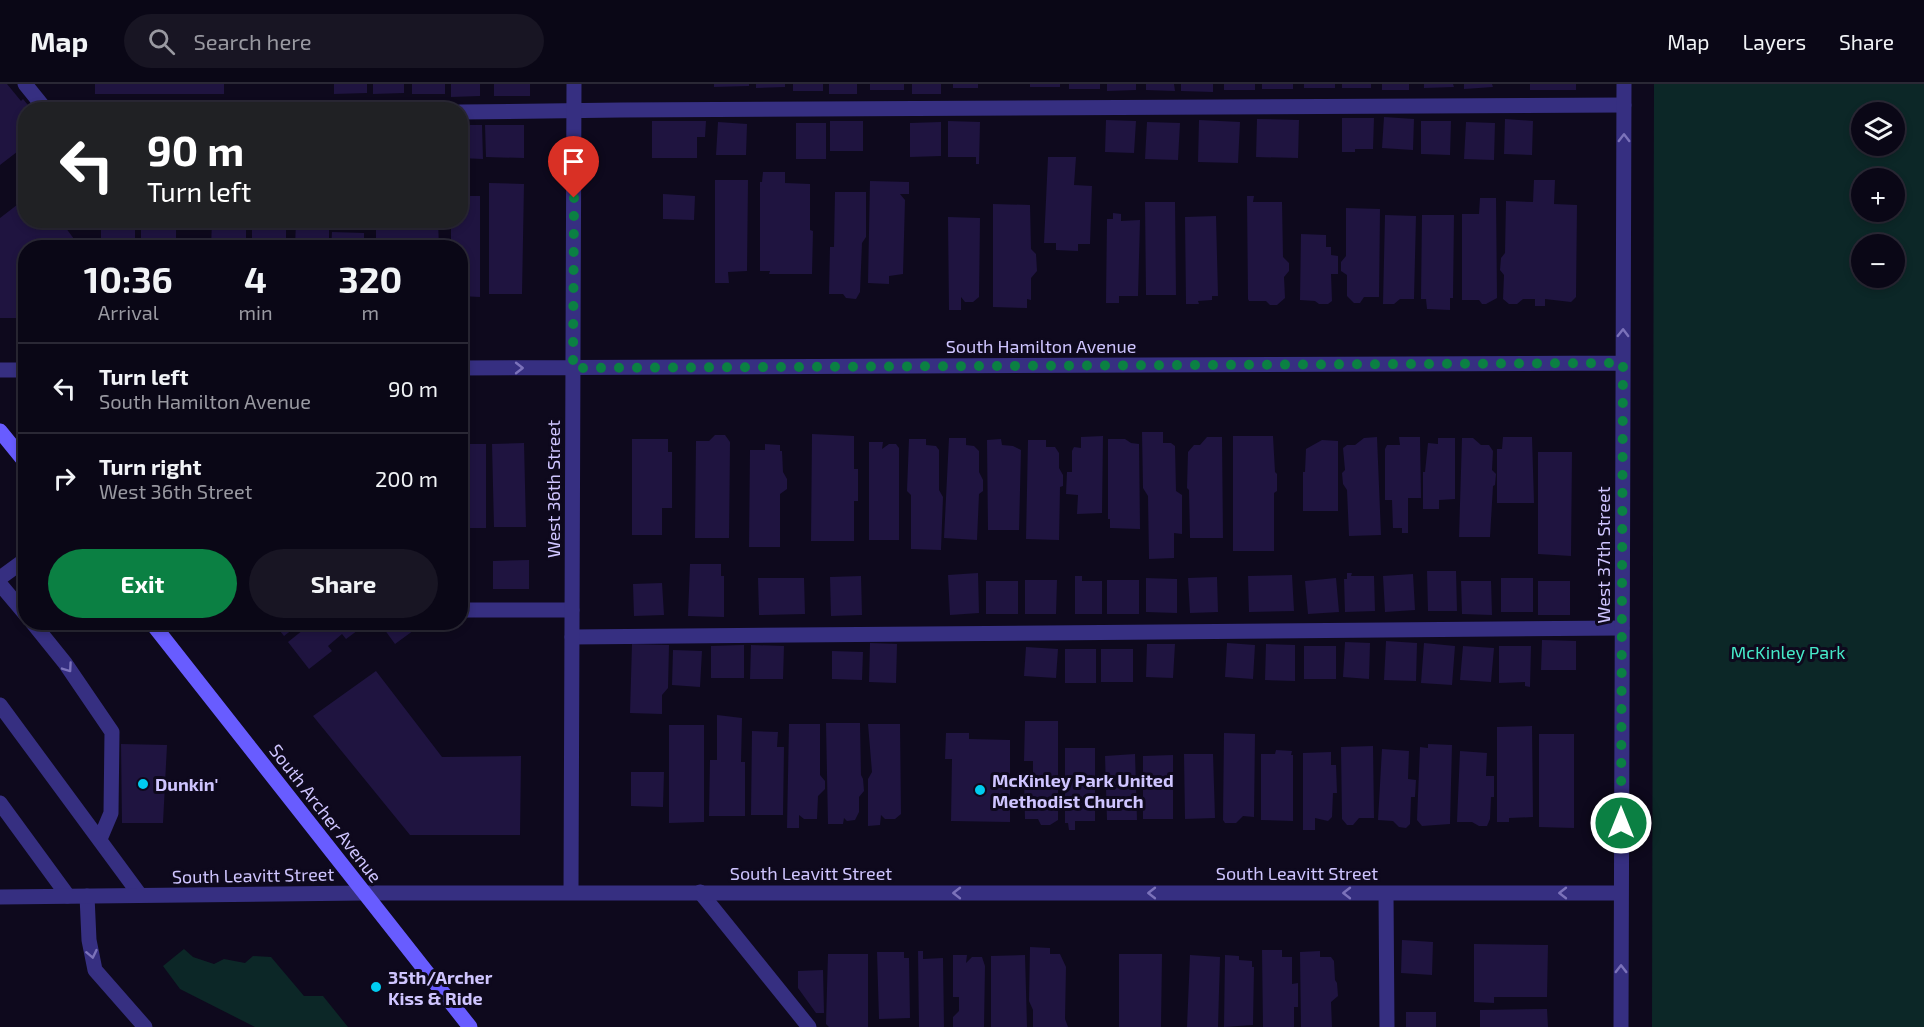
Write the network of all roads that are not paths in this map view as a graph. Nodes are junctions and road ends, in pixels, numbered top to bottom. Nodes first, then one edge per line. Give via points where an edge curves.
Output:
1 (25, 84) edge
2 (574, 84) edge
3 (1624, 84) edge
4 (40, 102) edge
5 (1624, 105) junction
6 (574, 110) junction
7 (468, 112) edge
8 (1623, 363) junction
9 (468, 368) edge
10 (573, 368) junction
11 (0, 370) edge
12 (18, 370) edge
13 (0, 431) edge
14 (18, 454) edge
15 (18, 565) edge
16 (0, 578) edge
17 (0, 584) edge
18 (18, 605) edge
19 (468, 610) edge
20 (572, 610) junction
21 (1622, 628) junction
22 (38, 630) edge
23 (157, 630) edge
24 (572, 637) junction
25 (0, 705) edge
26 (0, 803) edge
27 (99, 839) junction
28 (700, 892) junction
29 (364, 893) junction
30 (571, 893) junction
31 (1386, 893) junction
32 (1622, 893) junction
33 (140, 895) junction
34 (68, 896) junction
35 (87, 896) junction
36 (0, 897) edge
37 (145, 1027) edge
38 (470, 1027) edge
39 (809, 1027) edge
40 (1387, 1027) edge
41 (1621, 1027) edge

1 - 4 street
2 - 6 street, West 36th Street
3 - 5 street, West 37th Street
5 - 6 street
8 -> 5 street, West 37th Street
6 - 7 street
6 - 10 street, West 36th Street
8 - 10 street, South Hamilton Avenue
8 - 21 street, West 37th Street
9 -> 10 street, South Hamilton Avenue
10 - 20 street, West 36th Street
11 - 12 street
13 - 14 main road
15 - 16 street
17 - 18 street
19 - 20 street
20 - 24 street, West 36th Street
21 - 24 street
21 - 32 street, West 37th Street
22 -> 27 street via 112,732 111,813
23 - 29 main road, South Archer Avenue
24 - 30 street, West 36th Street
25 - 27 street
26 - 34 street
27 - 33 street
28 - 30 street, South Leavitt Street
31 -> 28 street, South Leavitt Street
28 - 39 street
29 - 30 street, South Leavitt Street
29 - 33 street, South Leavitt Street
29 - 38 main road, South Archer Avenue
32 -> 31 street, South Leavitt Street
31 - 40 street
41 -> 32 street, West 37th Street
33 - 35 street, South Leavitt Street
34 - 35 street, South Leavitt Street
34 - 36 street, South Leavitt Street
35 -> 37 street via 89,940 96,970

